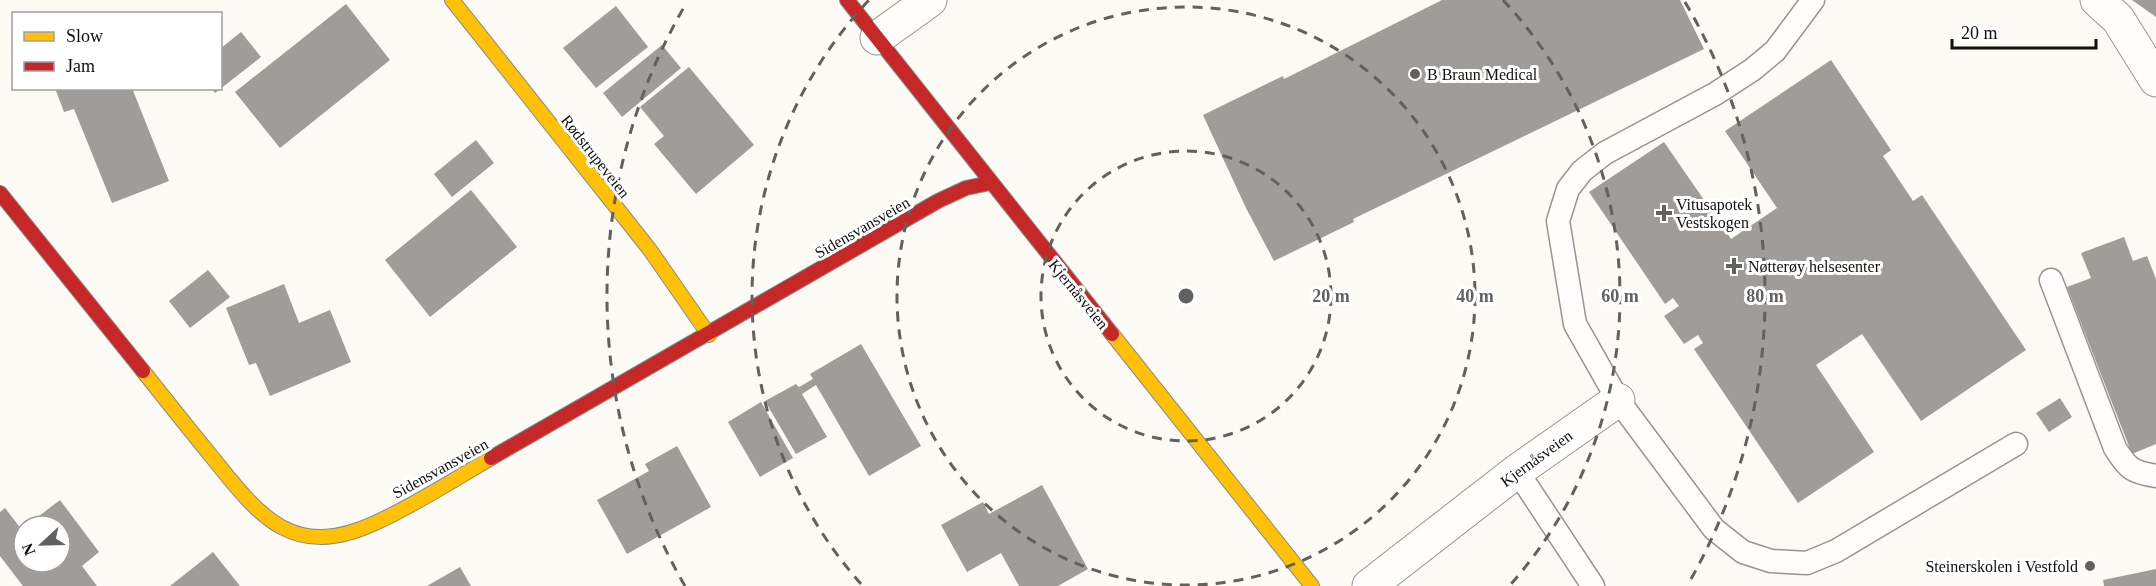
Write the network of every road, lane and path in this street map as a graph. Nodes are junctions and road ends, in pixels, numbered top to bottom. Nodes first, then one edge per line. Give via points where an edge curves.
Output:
1 (452, 0) edge
2 (847, 0) edge
3 (930, 0) edge
4 (1813, 0) edge
5 (2097, 0) edge
6 (877, 38) junction
7 (2156, 80) edge
8 (990, 183) junction
9 (0, 193) edge
10 (2051, 280) dead end
11 (709, 335) junction
12 (1618, 400) junction
13 (2016, 444) dead end
14 (1517, 471) junction
15 (2156, 476) edge
16 (1312, 586) edge
17 (1369, 586) edge
18 (1593, 586) edge

1 - 11 street, Rødstrupeveien via 650,250
2 - 6 street, Kjernåsveien
3 - 6 street
4 - 12 lane via 1775,51 1752,70 1605,153 1582,171 1568,189 1558,221 1575,324
5 - 7 street via 2118,19
6 - 8 street, Kjernåsveien
8 - 11 street, Sidensvansveien via 966,188 938,201
8 - 16 street, Kjernåsveien
9 - 11 street, Sidensvansveien via 250,505 283,531 315,538 374,524
10 - 15 lane via 2115,448 2134,472
12 - 13 lane via 1714,529 1743,552 1772,561 1807,563 1836,551
12 - 14 street, Kjernåsveien
14 - 17 street, Kjernåsveien
14 - 18 lane

